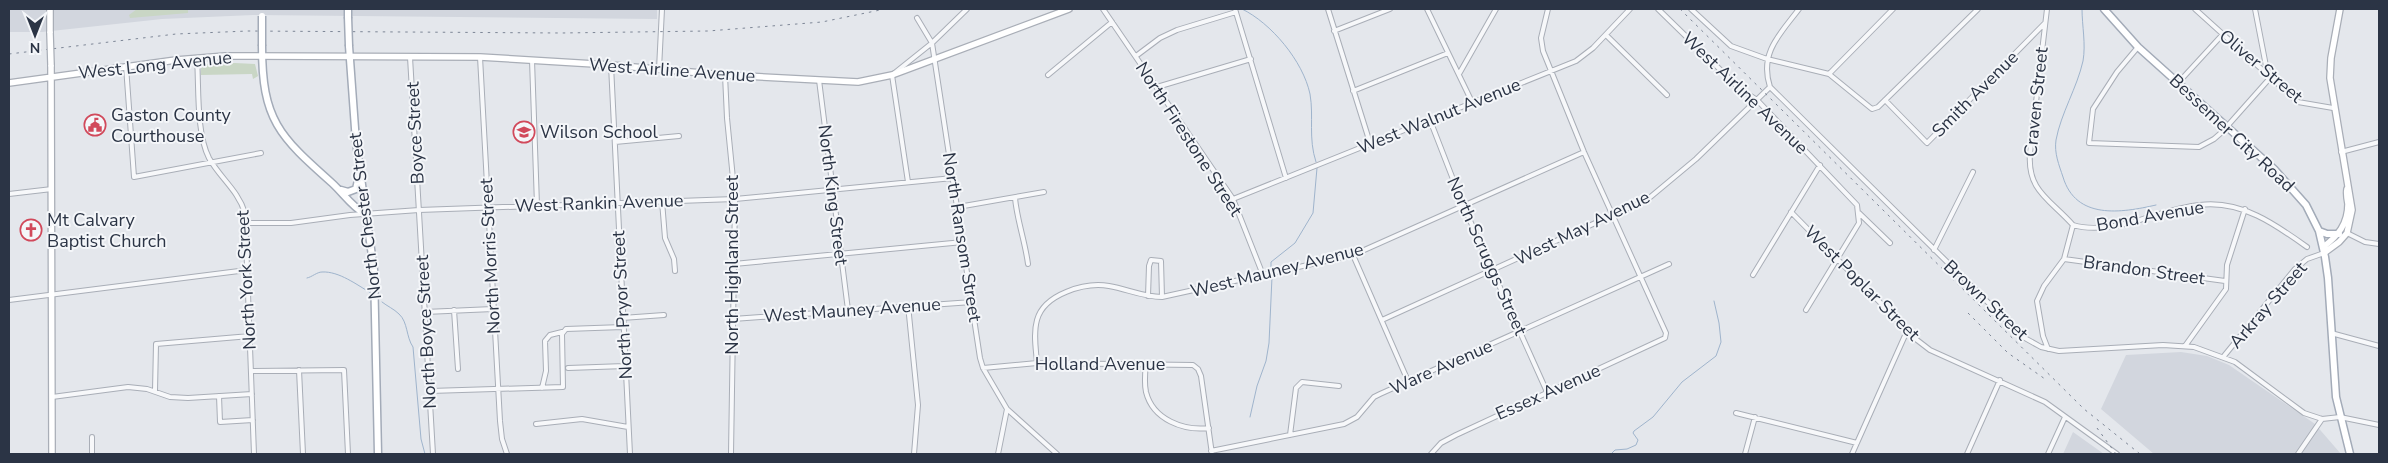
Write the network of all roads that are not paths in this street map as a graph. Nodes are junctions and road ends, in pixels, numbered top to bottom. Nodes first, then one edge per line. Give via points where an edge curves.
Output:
1 (50, 9) edge
2 (348, 9) edge
3 (662, 9) edge
4 (967, 9) edge
5 (1069, 9) edge
6 (1103, 9) edge
7 (1328, 9) edge
8 (1390, 9) edge
9 (1427, 9) edge
10 (1496, 9) edge
11 (1548, 9) edge
12 (1630, 9) edge
13 (1658, 9) edge
14 (1690, 9) edge
15 (1799, 9) edge
16 (1893, 9) edge
17 (1978, 9) edge
18 (2047, 9) edge
19 (2104, 9) edge
20 (2195, 9) edge
21 (2255, 9) edge
22 (2340, 9) edge
23 (1236, 10) edge
24 (262, 12) edge
25 (917, 18) dead end
26 (1112, 22) junction
27 (2045, 23) junction
28 (1334, 31) junction
29 (2223, 34) junction
30 (1606, 35) junction
31 (932, 43) junction
32 (2138, 47) junction
33 (1448, 53) junction
34 (1136, 56) junction
35 (262, 57) junction
36 (350, 57) junction
37 (410, 57) junction
38 (480, 57) junction
39 (197, 58) junction
40 (934, 59) junction
41 (1252, 59) junction
42 (1767, 59) junction
43 (532, 60) junction
44 (611, 65) junction
45 (126, 66) junction
46 (659, 69) junction
47 (1551, 70) junction
48 (1459, 74) junction
49 (1829, 74) junction
50 (725, 75) junction
51 (892, 75) junction
52 (1048, 75) dead end
53 (50, 77) junction
54 (2270, 78) junction
55 (819, 80) junction
56 (9, 83) edge
57 (2178, 83) junction
58 (1157, 87) junction
59 (1770, 87) junction
60 (1353, 91) junction
61 (1667, 94) dead end
62 (1757, 100) junction
63 (1885, 100) junction
64 (1472, 102) junction
65 (2333, 108) junction
66 (1430, 120) junction
67 (2227, 126) junction
68 (679, 136) dead end
69 (615, 142) junction
70 (2379, 142) edge
71 (1370, 143) junction
72 (1584, 152) junction
73 (2341, 152) junction
74 (261, 153) dead end
75 (211, 161) junction
76 (1820, 165) junction
77 (360, 170) junction
78 (1974, 172) dead end
79 (953, 178) junction
80 (1286, 178) junction
81 (908, 182) junction
82 (52, 189) junction
83 (338, 189) junction
84 (2347, 189) junction
85 (832, 190) junction
86 (1044, 192) dead end
87 (9, 194) edge
88 (1015, 198) junction
89 (735, 199) junction
90 (1233, 199) junction
91 (662, 201) junction
92 (617, 202) junction
93 (536, 205) junction
94 (1462, 205) junction
95 (487, 207) junction
96 (958, 207) junction
97 (419, 210) junction
98 (2245, 210) junction
99 (1791, 212) junction
100 (1859, 213) junction
101 (365, 214) junction
102 (1614, 216) junction
103 (246, 223) junction
104 (2073, 225) junction
105 (2319, 230) junction
106 (2347, 233) junction
107 (2339, 234) junction
108 (963, 242) junction
109 (1890, 243) dead end
110 (2379, 244) edge
111 (2307, 247) dead end
112 (1934, 250) junction
113 (2323, 250) junction
114 (840, 254) junction
115 (1353, 255) junction
116 (1837, 258) junction
117 (2064, 259) junction
118 (734, 264) junction
119 (1028, 264) dead end
120 (1669, 264) dead end
121 (248, 270) junction
122 (675, 271) dead end
123 (1492, 271) junction
124 (1263, 275) junction
125 (1752, 275) dead end
126 (1640, 277) junction
127 (2225, 281) junction
128 (51, 293) junction
129 (1148, 296) junction
130 (1162, 297) junction
131 (9, 300) edge
132 (972, 302) junction
133 (908, 305) junction
134 (492, 309) junction
135 (454, 310) junction
136 (848, 310) junction
137 (1806, 310) dead end
138 (425, 312) junction
139 (664, 315) dead end
140 (622, 318) junction
141 (733, 319) junction
142 (1382, 320) junction
143 (623, 327) junction
144 (565, 331) junction
145 (1520, 331) junction
146 (1906, 331) junction
147 (2331, 333) junction
148 (250, 336) junction
149 (2185, 346) junction
150 (2379, 346) edge
151 (2048, 349) junction
152 (2224, 356) junction
153 (1037, 363) junction
154 (1146, 364) junction
155 (626, 366) junction
156 (568, 368) dead end
157 (983, 368) junction
158 (458, 369) dead end
159 (299, 370) junction
160 (251, 371) junction
161 (2000, 380) junction
162 (1408, 381) junction
163 (1339, 386) dead end
164 (542, 388) junction
165 (498, 389) junction
166 (155, 391) junction
167 (430, 391) junction
168 (1547, 392) junction
169 (252, 394) junction
170 (219, 396) junction
171 (52, 397) junction
172 (1007, 409) junction
173 (1736, 413) dead end
174 (2065, 417) junction
175 (2340, 417) junction
176 (1755, 418) junction
177 (2322, 419) junction
178 (253, 420) junction
179 (536, 424) dead end
180 (2379, 425) edge
181 (628, 427) junction
182 (1210, 428) junction
183 (1290, 435) junction
184 (92, 437) dead end
185 (1857, 443) junction
186 (1211, 452) edge
187 (52, 454) edge
188 (92, 454) edge
189 (254, 454) edge
190 (303, 454) edge
191 (348, 454) edge
192 (378, 454) edge
193 (433, 454) edge
194 (507, 454) edge
195 (630, 454) edge
196 (731, 454) edge
197 (914, 454) edge
198 (998, 454) edge
199 (1057, 454) edge
200 (1431, 454) edge
201 (1745, 454) edge
202 (1852, 454) edge
203 (1967, 454) edge
204 (2048, 454) edge
205 (2117, 454) edge
206 (2298, 454) edge
207 (2350, 454) edge

1 - 53 main road, bridge
2 - 36 main road, North Chester Street, bridge
3 - 46 street
4 - 31 street, West Airline Avenue
5 - 40 main road
6 - 26 street, North Firestone Street
7 - 28 street
8 - 28 street
9 - 33 street
10 - 48 street
11 - 47 street via 1541,38
12 - 30 street, West Walnut Avenue
13 - 62 street, West Airline Avenue via 1729,80
14 - 42 street via 1724,41
15 - 42 street via 1777,36
16 - 49 street
17 - 63 street
18 - 27 street, Craven Street
19 - 32 main road, Bessemer City Road
20 - 29 street, Oliver Street
21 - 54 street
22 - 65 main road via 2331,58
23 - 34 street via 1177,30
23 - 41 street
24 - 35 main road, bridge
25 - 31 street, North Ransom Street
26 - 34 street, North Firestone Street
26 - 52 street
27 - 63 street, Smith Avenue via 1927,143
27 - 104 street, Craven Street via 2030,172 2036,188
28 - 60 street
29 - 54 street, Oliver Street
29 - 57 street
30 - 47 street, West Walnut Avenue via 1582,57
30 - 61 street
31 - 40 street, North Ransom Street
31 - 51 street, West Airline Avenue
32 - 57 main road, Bessemer City Road
32 - 67 street via 2093,109 2089,143 2194,147 2214,139
33 - 48 street
33 - 60 street
34 - 58 street, North Firestone Street
35 - 36 main road, West Long Avenue
35 - 39 main road, West Long Avenue
35 - 83 main road via 263,87 276,124 293,148
36 - 37 main road, West Airline Avenue
36 - 77 main road, North Chester Street
37 - 38 main road, West Airline Avenue
37 - 97 street, Boyce Street
38 - 43 main road, West Airline Avenue
38 - 95 street, North Morris Street
39 - 45 main road, West Long Avenue
39 - 75 street, North York Street via 202,139
40 - 51 main road
40 - 79 street, North Ransom Street
41 - 58 street
41 - 80 street
42 - 49 street
42 - 59 street
43 - 44 main road, West Airline Avenue
43 - 93 street
44 - 46 main road, West Airline Avenue
44 - 69 street, North Pryor Street
45 - 53 main road, West Long Avenue
45 - 75 street via 134,177
46 - 50 main road, West Airline Avenue
47 - 64 street, West Walnut Avenue
47 - 72 street
48 - 64 street
49 - 63 street via 1872,108
50 - 55 main road, West Airline Avenue
50 - 89 street, North Highland Street
51 - 55 main road, West Airline Avenue via 858,82
51 - 81 street
53 - 56 main road, West Long Avenue
53 - 82 main road
54 - 65 street, Oliver Street via 2298,102
54 - 67 street
55 - 85 street, North King Street
57 - 67 main road, Bessemer City Road
58 - 90 street, North Firestone Street
59 - 62 street, West May Avenue
59 - 112 street, Brown Street
60 - 71 street
62 - 76 street, West Airline Avenue
62 - 102 street, West May Avenue via 1665,187
64 - 66 street, West Walnut Avenue
65 - 73 main road
66 - 71 street, West Walnut Avenue
66 - 94 street, North Scruggs Street
67 - 105 main road, Bessemer City Road via 2290,184
68 - 69 street
69 - 92 street, North Pryor Street
70 - 73 street
71 - 80 street, West Walnut Avenue
72 - 94 street, West Mauney Avenue
72 - 102 street
73 - 84 main road
74 - 75 street
75 - 103 street, North York Street via 237,194
76 - 99 street
76 - 100 street, West Airline Avenue via 1857,205
77 - 83 main road via 356,189 348,192
77 - 101 main road, North Chester Street via 366,198
78 - 112 street
79 - 81 street, West Rankin Avenue
79 - 96 street, North Ransom Street
80 - 90 street, West Walnut Avenue
81 - 85 street, West Rankin Avenue
82 - 87 street
82 - 128 main road
83 - 101 main road
84 - 106 main road via 2352,210
84 - 107 main road via 2346,221
85 - 89 street, West Rankin Avenue
85 - 114 street, North King Street
86 - 88 street
88 - 96 street
88 - 119 street
89 - 91 street, West Rankin Avenue
89 - 118 street, North Highland Street
90 - 124 street, North Firestone Street
91 - 92 street, West Rankin Avenue
91 - 122 street via 665,238 674,258
92 - 93 street, West Rankin Avenue
92 - 140 street, North Pryor Street
93 - 95 street, West Rankin Avenue
94 - 115 street, West Mauney Avenue
94 - 123 street, North Scruggs Street
95 - 97 street, West Rankin Avenue
95 - 134 street, North Morris Street
96 - 108 street, North Ransom Street
97 - 101 street, West Rankin Avenue
97 - 138 street, North Boyce Street
98 - 104 street, Bond Avenue via 2200,204 2114,226 2091,228
98 - 111 street, Bond Avenue via 2259,215
98 - 127 street via 2230,252
99 - 116 street, West Poplar Street
99 - 125 street
100 - 109 street, West Airline Avenue
100 - 116 street via 1859,223
101 - 103 street, West Rankin Avenue via 291,223
101 - 192 main road, North Chester Street via 376,296
102 - 123 street, West May Avenue
102 - 126 street
103 - 121 street, North York Street
104 - 117 street
105 - 107 main road
105 - 113 main road, Bessemer City Road
106 - 110 street via 2365,242
106 - 113 main road via 2340,242
107 - 113 main road
108 - 114 street
108 - 132 street, North Ransom Street
112 - 151 street, Brown Street via 2023,337
113 - 147 main road, Bessemer City Road
113 - 152 street, Arkray Street via 2295,269
114 - 118 street
114 - 136 street, North King Street
115 - 124 street, West Mauney Avenue
115 - 142 street
116 - 137 street
116 - 146 street, West Poplar Street
117 - 127 street, Brandon Street
117 - 151 street via 2038,300
118 - 141 street, North Highland Street
120 - 126 street, Ware Avenue
121 - 128 street
121 - 148 street, North York Street
123 - 142 street, West May Avenue
123 - 145 street, North Scruggs Street
124 - 130 street, West Mauney Avenue
126 - 145 street, Ware Avenue
126 - 168 street, Essex Avenue via 1666,333 1665,338
127 - 149 street via 2226,289
128 - 131 street
128 - 171 main road
129 - 130 street, West Mauney Avenue
129 - 130 street via 1148,266 1156,258 1161,261
129 - 153 street, West Mauney Avenue via 1097,285 1071,291 1053,300 1043,308 1037,320
132 - 133 street, West Mauney Avenue
132 - 157 street, North Ransom Street
133 - 136 street, West Mauney Avenue
133 - 197 street via 918,405
134 - 135 street
134 - 165 street, North Morris Street
135 - 138 street
135 - 158 street
136 - 141 street, West Mauney Avenue
138 - 167 street, North Boyce Street
139 - 140 street
140 - 143 street, North Pryor Street
141 - 196 street, North Highland Street
142 - 162 street
143 - 144 street
143 - 155 street, North Pryor Street
144 - 164 street via 550,335 545,341 546,371
144 - 164 street via 562,334 563,387
145 - 162 street, Ware Avenue
145 - 168 street, North Scruggs Street
146 - 161 street, West Poplar Street via 1930,350
146 - 185 street
147 - 150 street
147 - 175 main road, Bessemer City Road
148 - 160 street, North York Street
148 - 166 street via 156,344
149 - 151 street, Brown Street
149 - 152 street, Brown Street
152 - 177 street, Brown Street via 2246,368 2304,414
153 - 154 street, Holland Avenue
153 - 157 street, Holland Avenue
154 - 182 street via 1146,394 1154,407 1168,420 1184,428
154 - 182 street, Holland Avenue via 1193,365 1198,369
155 - 156 street
155 - 181 street, North Pryor Street
157 - 172 street, North Ransom Street
159 - 160 street
159 - 190 street
159 - 191 street via 344,370
160 - 169 street, North York Street
161 - 174 street, West Poplar Street via 2046,402
161 - 203 street
162 - 183 street, Ware Avenue via 1374,397 1352,421
163 - 183 street via 1302,382 1296,388
164 - 165 street
165 - 167 street
165 - 194 street, North Morris Street via 502,439
166 - 170 street via 188,398
166 - 171 street via 128,387
167 - 193 street, North Boyce Street
168 - 200 street, Essex Avenue via 1441,442
169 - 170 street
169 - 178 street, North York Street
170 - 178 street via 220,422
171 - 187 main road
172 - 198 street
172 - 199 street, North Ransom Street
173 - 176 street
174 - 204 street
174 - 205 street, West Poplar Street
175 - 177 street, Brown Street
175 - 180 street, Brown Street
175 - 207 main road, Bessemer City Road
176 - 185 street
176 - 201 street
177 - 206 street
178 - 189 street, North York Street
179 - 181 street via 582,419
181 - 195 street, North Pryor Street
182 - 186 street
183 - 186 street, Ware Avenue
184 - 188 street
185 - 202 street

